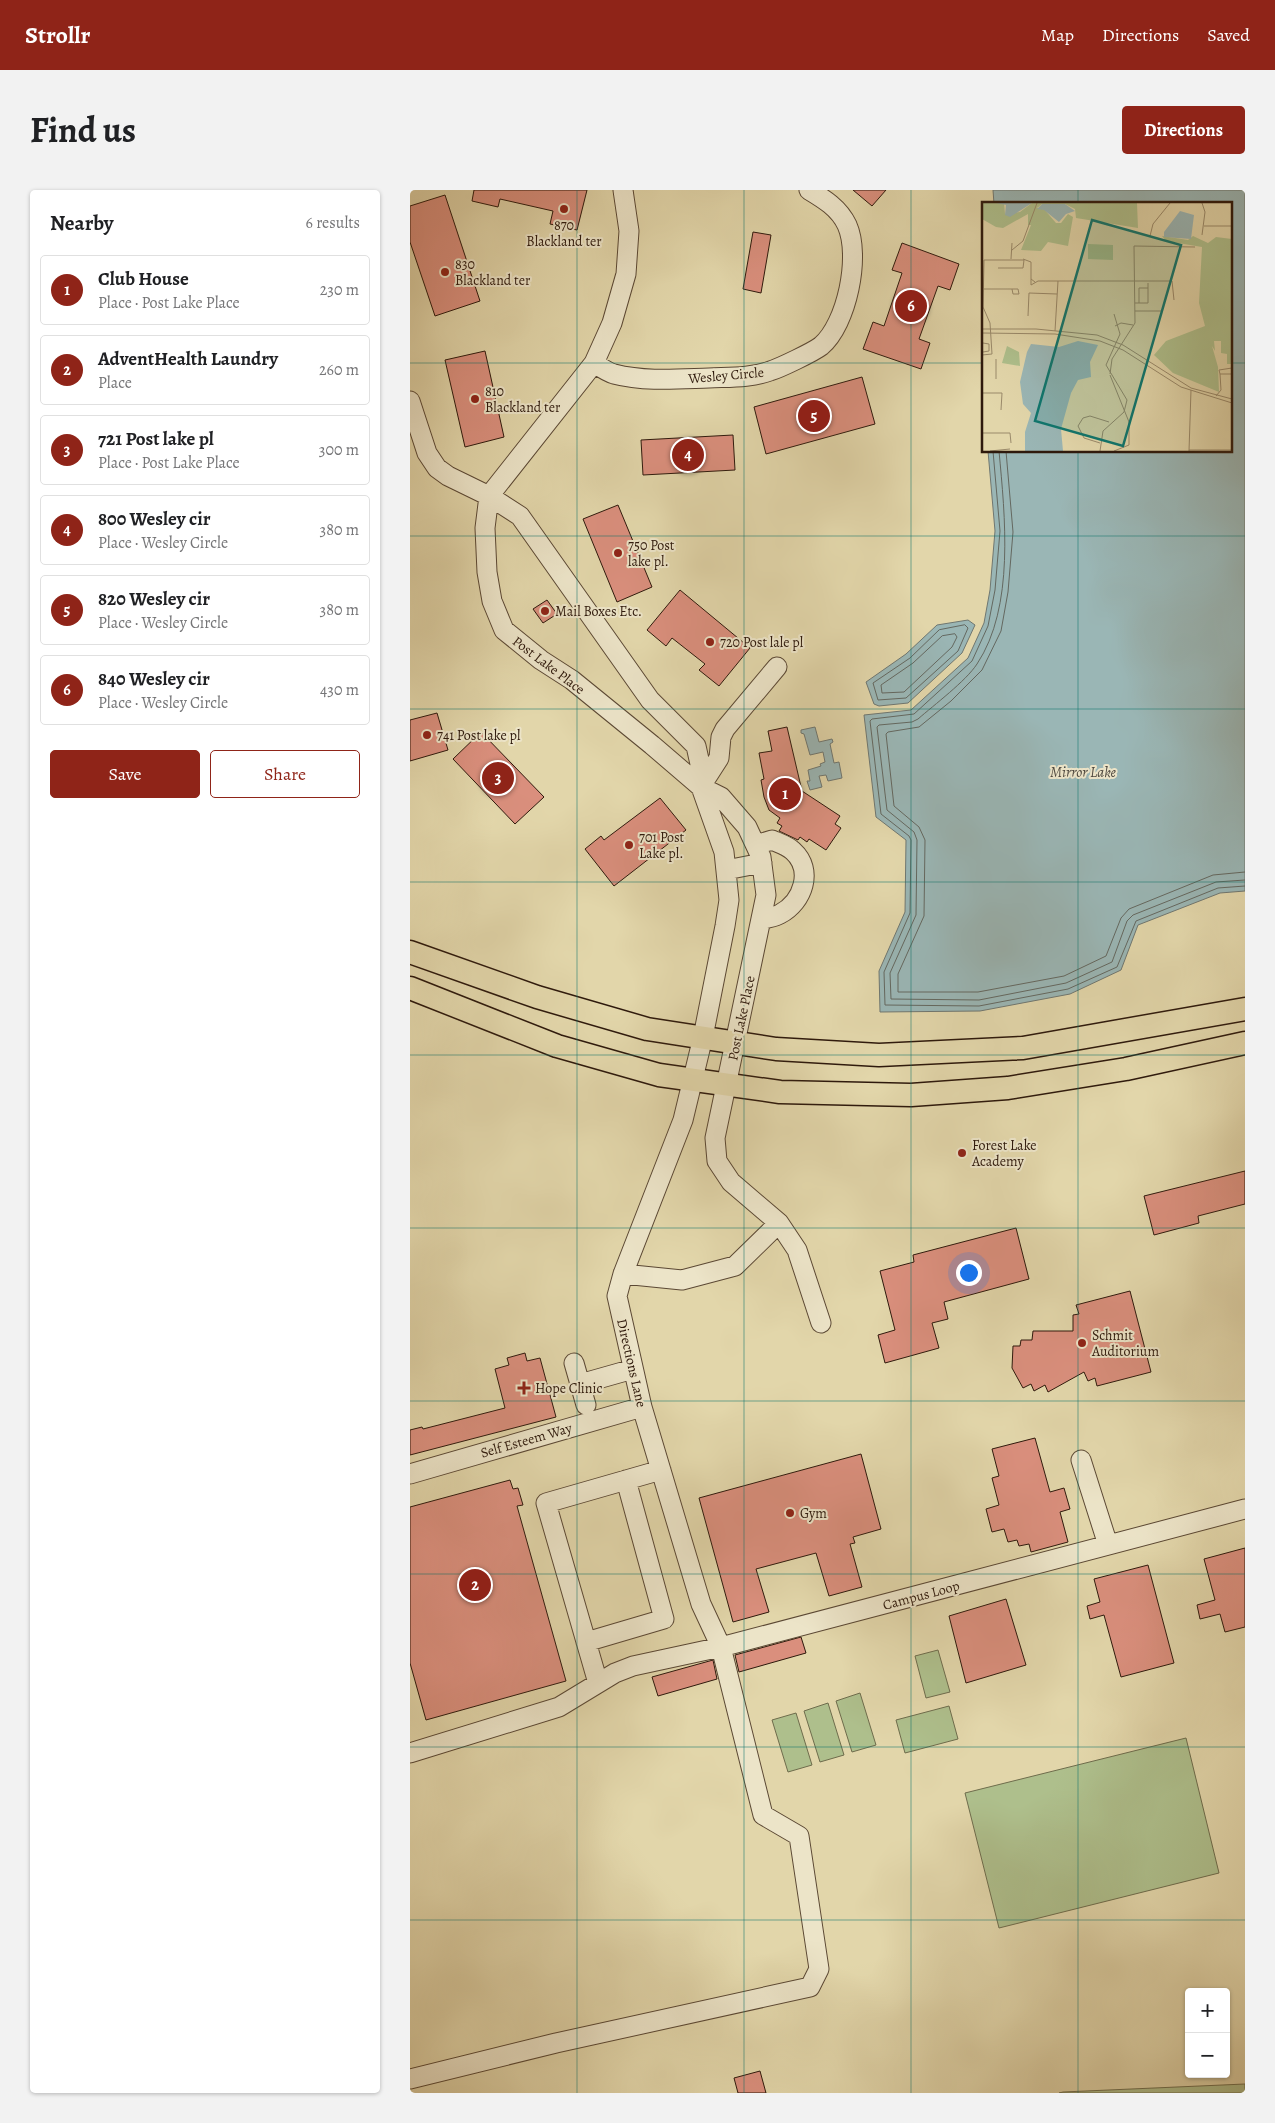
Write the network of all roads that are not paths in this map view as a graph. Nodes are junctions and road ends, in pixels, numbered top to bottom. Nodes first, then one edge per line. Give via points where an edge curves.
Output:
1 (624, 190) edge
2 (808, 190) edge
3 (594, 363) junction
4 (410, 401) edge
5 (489, 496) junction
6 (777, 667) dead end
7 (702, 784) junction
8 (756, 845) junction
9 (762, 863) junction
10 (726, 870) junction
11 (761, 920) junction
12 (410, 952) edge
13 (410, 988) edge
14 (1245, 1009) edge
15 (703, 1037) junction
16 (735, 1043) junction
17 (1245, 1043) edge
18 (692, 1080) junction
19 (726, 1085) junction
20 (779, 1223) junction
21 (623, 1274) junction
22 (821, 1323) dead end
23 (574, 1364) dead end
24 (633, 1369) junction
25 (580, 1384) junction
26 (586, 1405) dead end
27 (642, 1407) junction
28 (1081, 1460) dead end
29 (661, 1470) junction
30 (410, 1474) edge
31 (626, 1480) junction
32 (1245, 1509) edge
33 (1108, 1545) junction
34 (586, 1642) junction
35 (721, 1647) junction
36 (598, 1683) junction
37 (410, 1753) edge
38 (410, 2079) edge

1 - 3 street via 629,231 626,274 614,316
2 - 3 street, Wesley Circle via 838,210 852,238 854,255 846,305 830,336 820,347 770,371 742,376 667,380 636,378 613,374
3 - 5 street
4 - 5 street via 427,453 437,468
5 - 7 street, Post Lake Place via 520,516 650,700 696,746
5 - 7 street, Post Lake Place via 485,528 487,572 492,601 504,630
6 - 7 street via 725,729 719,758
7 - 8 street, Post Lake Place via 721,797 747,827
7 - 10 street, Post Lake Place via 724,852
8 - 9 street, Post Lake Place
8 - 11 street via 772,840 792,850 804,871 804,886 798,898 781,913
9 - 10 street
9 - 11 street, Post Lake Place via 766,895
10 - 15 street, Post Lake Place via 729,900
11 - 16 street, Post Lake Place
12 - 15 main road via 537,997 647,1029
13 - 18 main road via 557,1046 659,1075
14 - 16 main road via 1024,1048 879,1055 776,1049
15 - 16 main road
15 - 18 street, Post Lake Place
16 - 19 street, Post Lake Place
17 - 19 main road via 1126,1069 1008,1088 911,1095 780,1092
18 - 19 main road
18 - 21 street, Directions Lane via 683,1120
19 - 20 street, Post Lake Place via 715,1138 717,1161 731,1182
20 - 21 street via 735,1266 682,1280
20 - 22 street, Post Lake Place via 797,1250
21 - 24 street, Directions Lane via 617,1296
23 - 25 street
24 - 25 street
24 - 27 street, Directions Lane
25 - 26 street
27 - 29 street, Directions Lane
27 - 30 street, Self Esteem Way
28 - 33 street
29 - 31 street
29 - 35 street, Directions Lane via 701,1604
31 - 34 street via 664,1619
31 - 34 street via 546,1503
32 - 33 street, Campus Loop
33 - 35 street, Campus Loop
34 - 36 street
35 - 36 street, Campus Loop via 633,1666
35 - 38 street, Directions Lane via 763,1815 799,1836 819,1969 810,1987
36 - 37 street, Campus Loop via 559,1707

